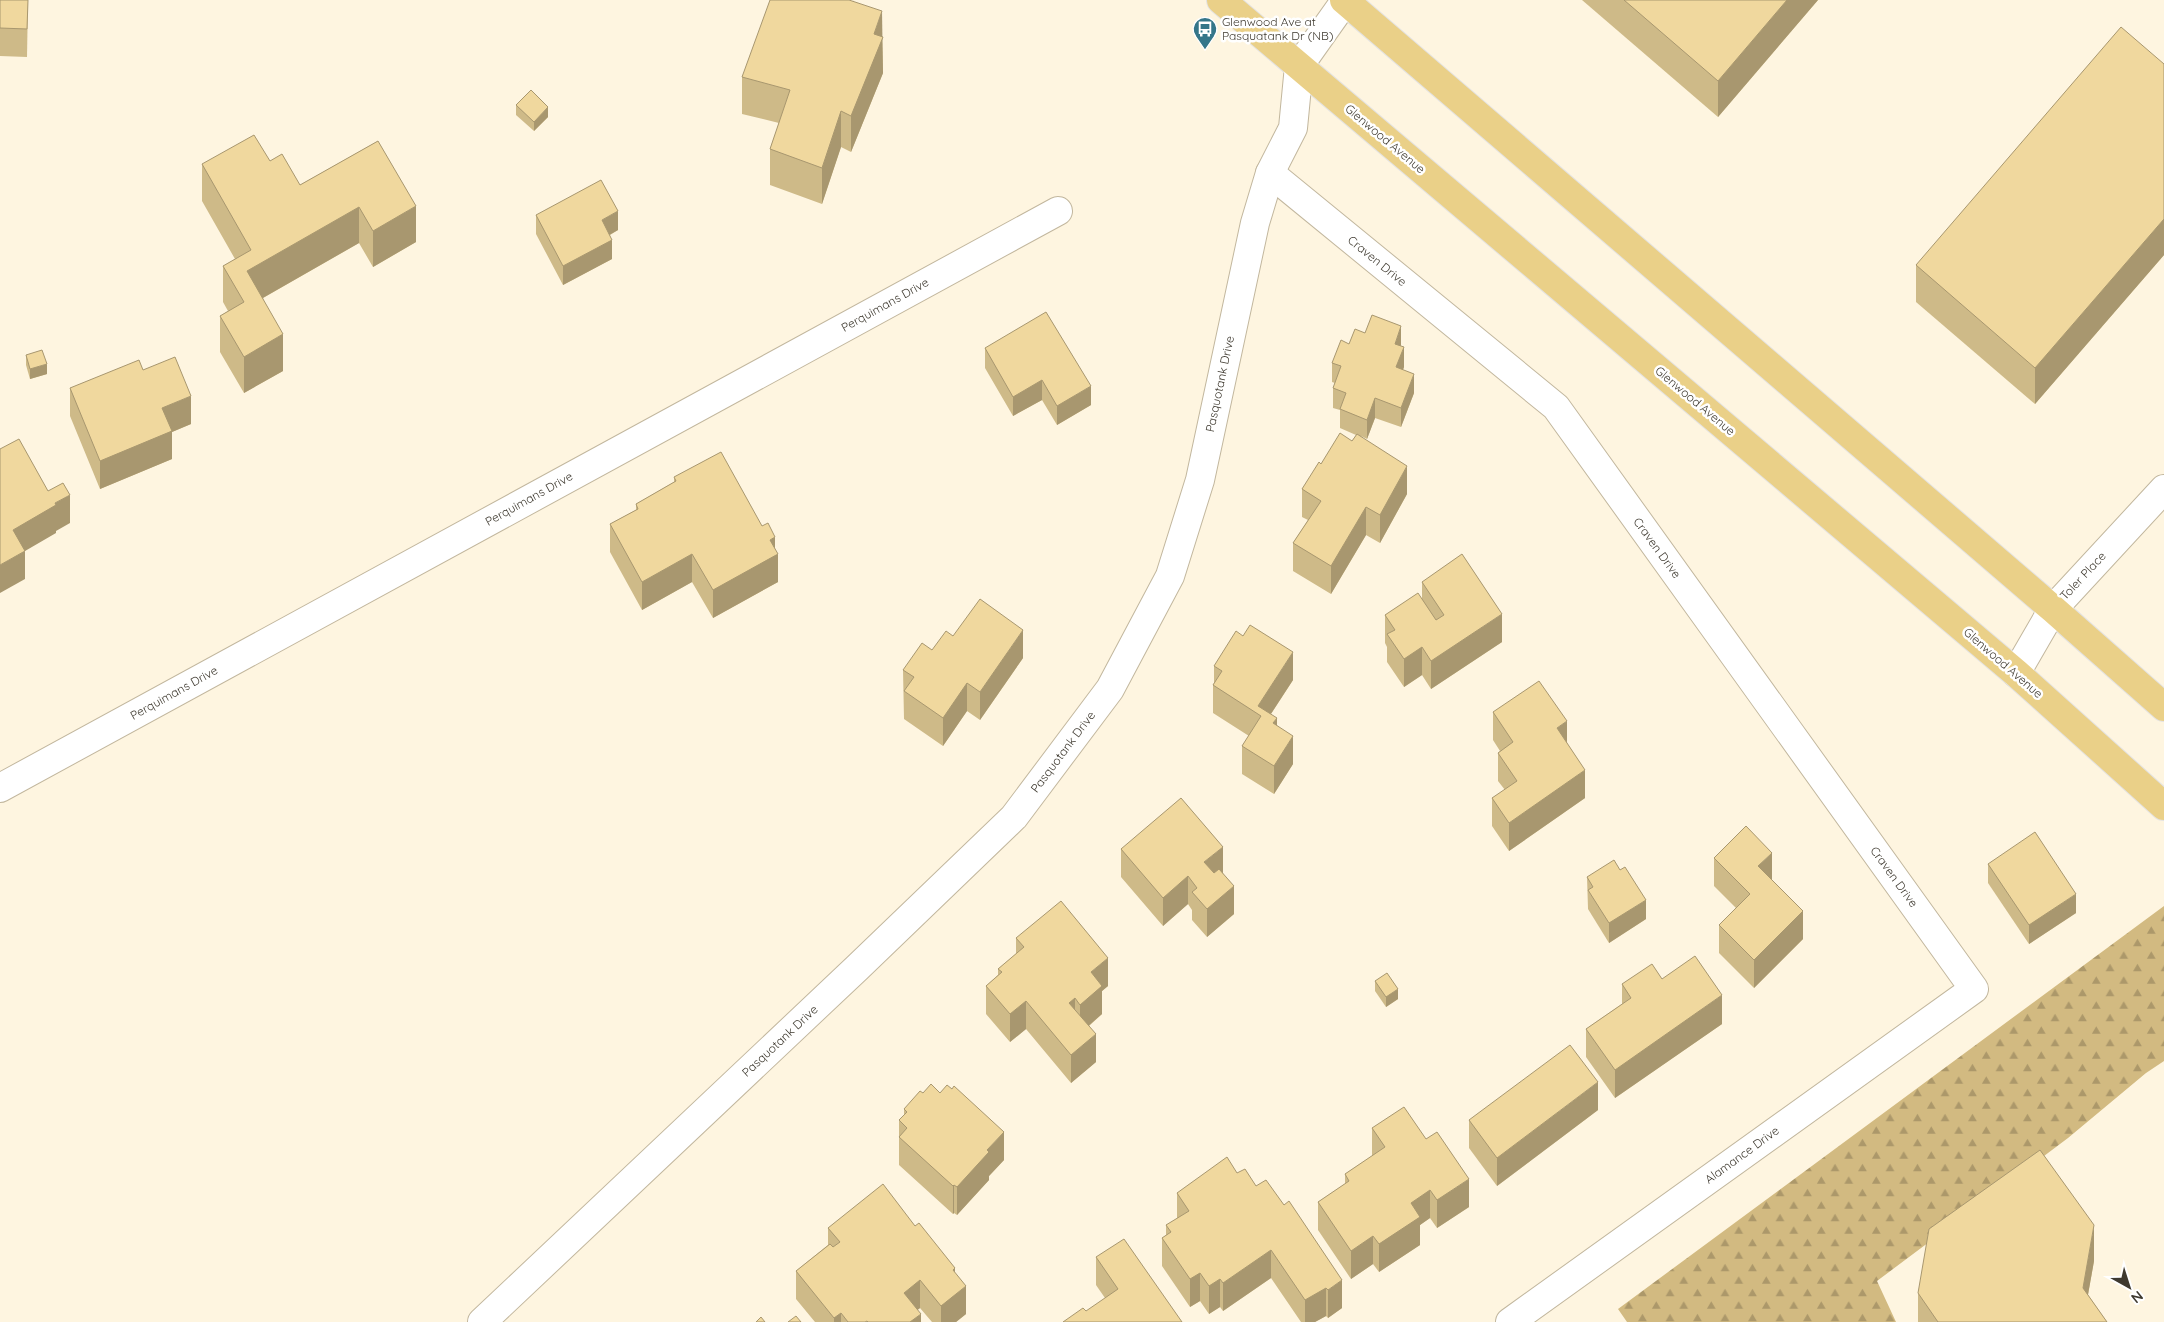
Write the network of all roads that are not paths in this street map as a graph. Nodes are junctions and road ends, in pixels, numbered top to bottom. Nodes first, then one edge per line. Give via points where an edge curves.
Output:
1 (1221, 0) edge
2 (1345, 1) edge
3 (1300, 66) junction
4 (1270, 173) junction
5 (1058, 211) dead end
6 (2164, 489) edge
7 (2053, 609) junction
8 (2016, 673) junction
9 (2164, 707) edge
10 (0, 788) edge
11 (2164, 806) edge
12 (1974, 989) joint
13 (482, 1322) edge
14 (1510, 1322) edge

1 - 3 main road, Glenwood Avenue
2 - 3 street, Pasquotank Drive
2 - 7 main road
3 - 4 street, Pasquotank Drive via 1294,128
3 - 8 main road, Glenwood Avenue
4 - 12 street, Craven Drive via 1556,407
4 - 13 street, Pasquotank Drive via 1255,223 1200,480 1170,576 1110,689 1014,817
5 - 10 street, Perquimans Drive
6 - 7 street, Toler Place
7 - 8 street, Toler Place
7 - 9 main road
8 - 11 main road, Glenwood Avenue
12 - 14 street, Alamance Drive

